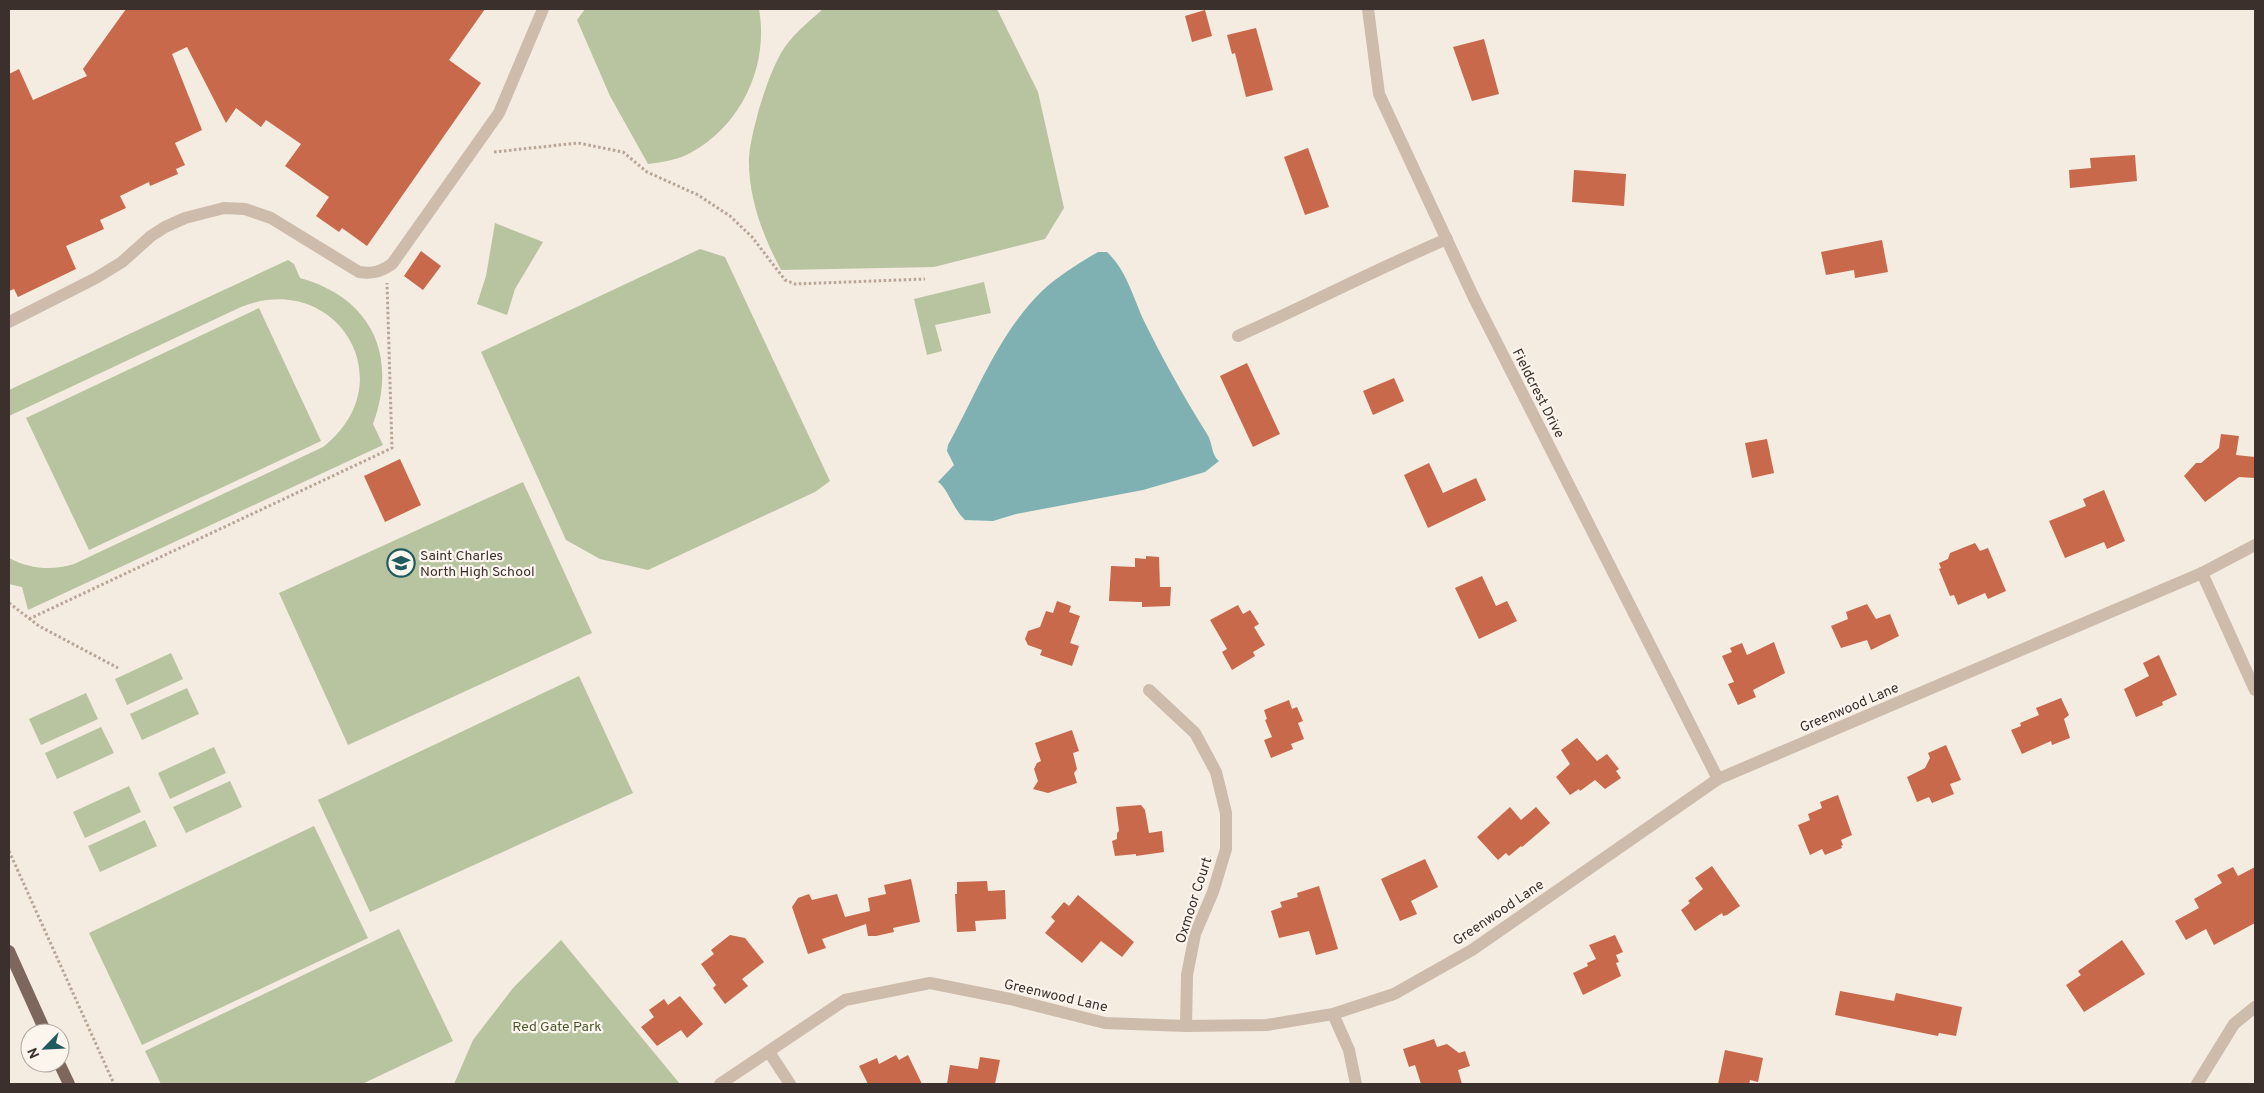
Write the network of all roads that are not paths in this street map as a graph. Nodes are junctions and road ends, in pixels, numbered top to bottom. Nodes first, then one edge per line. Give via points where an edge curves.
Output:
1 (542, 9) edge
2 (1368, 9) edge
3 (1447, 239) junction
4 (9, 322) edge
5 (1238, 336) dead end
6 (2255, 545) edge
7 (2202, 573) junction
8 (1149, 690) dead end
9 (2255, 690) edge
10 (1718, 779) junction
11 (9, 951) edge
12 (13, 974) edge
13 (2255, 1007) edge
14 (1332, 1014) junction
15 (40, 1023) edge
16 (1186, 1026) junction
17 (768, 1052) junction
18 (720, 1084) edge
19 (790, 1084) edge
20 (1356, 1084) edge
21 (2197, 1084) edge

1 - 4 street via 499,113 386,268 370,273 359,272 271,218 245,209 224,208 165,227 116,266
2 - 3 street, Fieldcrest Drive via 1379,94
3 - 5 street
3 - 10 street, Fieldcrest Drive
6 - 7 street, Greenwood Lane
7 - 9 street
7 - 10 street, Greenwood Lane
8 - 16 street, Oxmoor Court via 1195,733 1216,772 1226,813 1226,849 1213,892 1195,934 1187,975
10 - 14 street, Greenwood Lane via 1472,950 1394,994
11 - 12 main road
12 - 15 main road
13 - 21 street via 2234,1024
14 - 16 street, Greenwood Lane via 1267,1025
14 - 20 street via 1348,1050
16 - 17 street, Greenwood Lane via 1105,1023 930,982 845,1000
17 - 18 street, Greenwood Lane
17 - 19 street

